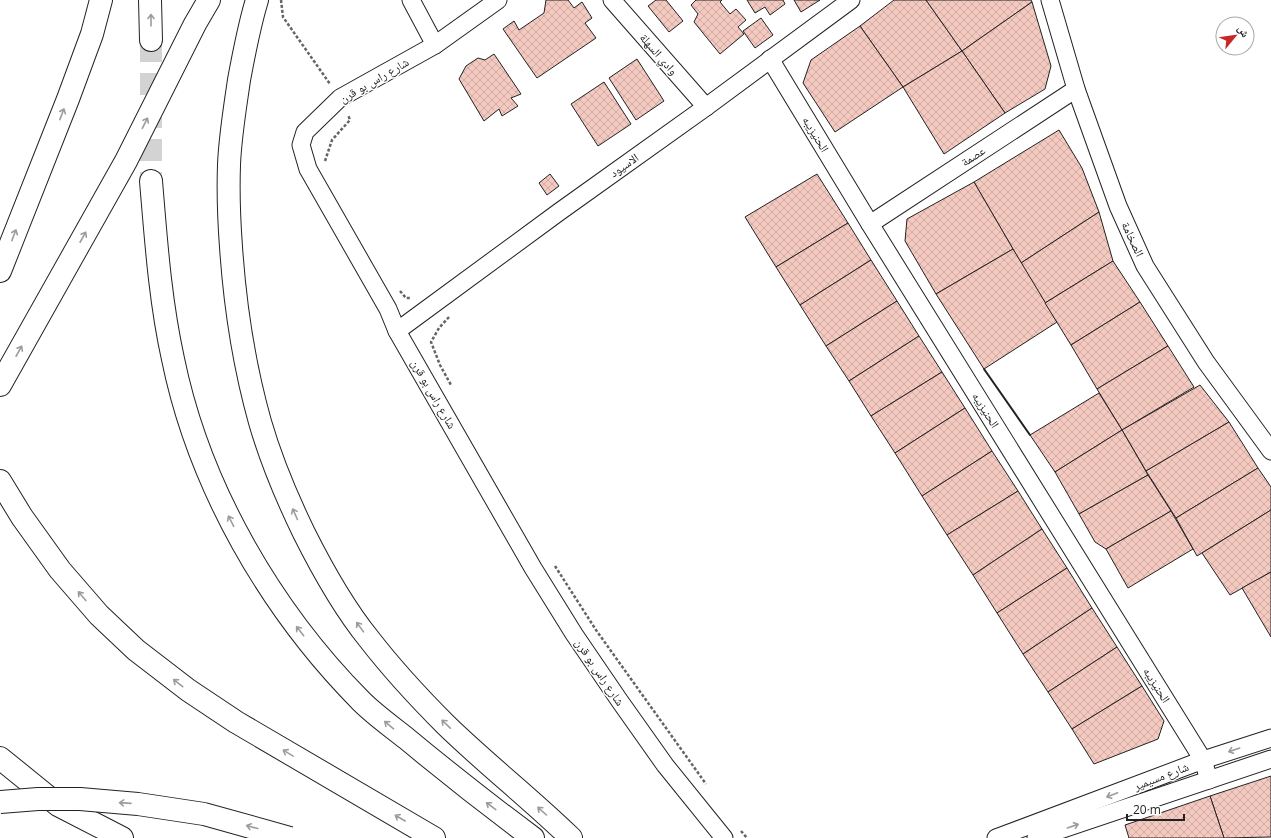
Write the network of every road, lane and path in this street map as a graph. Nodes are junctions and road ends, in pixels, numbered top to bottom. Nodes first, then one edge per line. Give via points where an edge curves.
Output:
1 (101, 0) edge
2 (150, 0) edge
3 (209, 0) edge
4 (257, 0) edge
5 (281, 0) edge
6 (411, 0) edge
7 (498, 0) edge
8 (612, 0) edge
9 (851, 0) edge
10 (1050, 0) edge
11 (151, 40) tunnel mouth
12 (435, 45) junction
13 (770, 59) junction
14 (1076, 89) junction
15 (340, 98) junction
16 (706, 107) junction
17 (328, 167) dead end
18 (151, 181) tunnel mouth
19 (870, 224) junction
20 (0, 272) edge
21 (396, 286) dead end
22 (411, 298) dead end
23 (438, 300) junction
24 (397, 331) junction
25 (0, 385) edge
26 (451, 385) dead end
27 (1271, 451) edge
28 (0, 481) edge
29 (553, 562) dead end
30 (1271, 738) edge
31 (0, 758) edge
32 (1271, 759) edge
33 (1203, 760) junction
34 (1209, 780) junction
35 (707, 786) dead end
36 (0, 802) edge
37 (739, 828) dead end
38 (1006, 837) edge
39 (122, 838) edge
40 (290, 838) edge
41 (434, 838) edge
42 (533, 838) edge
43 (571, 838) edge
44 (724, 838) edge
45 (747, 838) edge
46 (1036, 838) edge

20 -> 1 main road via 68,99 92,34
11 -> 2 main road
25 -> 3 main road via 126,161
43 -> 4 main road via 447,726 408,686 369,639 329,580 280,480 260,424 248,373 232,270 229,218 229,166 234,114 242,64
5 - 15 path via 283,17
6 - 12 street
7 - 12 street, شارع راس بو قرن
8 - 16 street, وادي السهلة
9 - 13 street, الاسيود
10 - 14 street, الصخامة
12 - 15 street, شارع راس بو قرن
13 - 16 street, الاسيود
13 - 19 street, الحنيزيبه
14 - 19 street, عصمة
14 - 27 street, الصخامة via 1118,206 1145,266 1206,362
15 - 17 path via 350,120 332,140 325,161
15 - 24 street, شارع راس بو قرن via 305,132 301,145 308,169 388,309
16 - 23 street, الاسيود
42 -> 18 main road via 456,780 362,702 324,661 289,617 258,570 230,520 210,475 188,415 173,361 163,305
19 - 33 street, الحنيزيبه
21 - 22 path via 406,298
23 - 24 street, الاسيود
23 - 26 path via 450,316 431,342
24 - 44 street, شارع راس بو قرن via 533,568 574,634 618,700
41 -> 28 main road via 236,722 188,690 136,650 99,615 60,570
29 - 35 path via 596,630
30 -> 33 street, شارع مسيمير
31 - 39 main road via 58,805
32 - 34 street, شارع مسيمير
33 - 34 street, الحنيزيبه
33 -> 38 street, شارع مسيمير
46 -> 34 street, شارع مسيمير
40 -> 36 main road, bridge via 204,814 138,804 80,799
37 - 45 path

